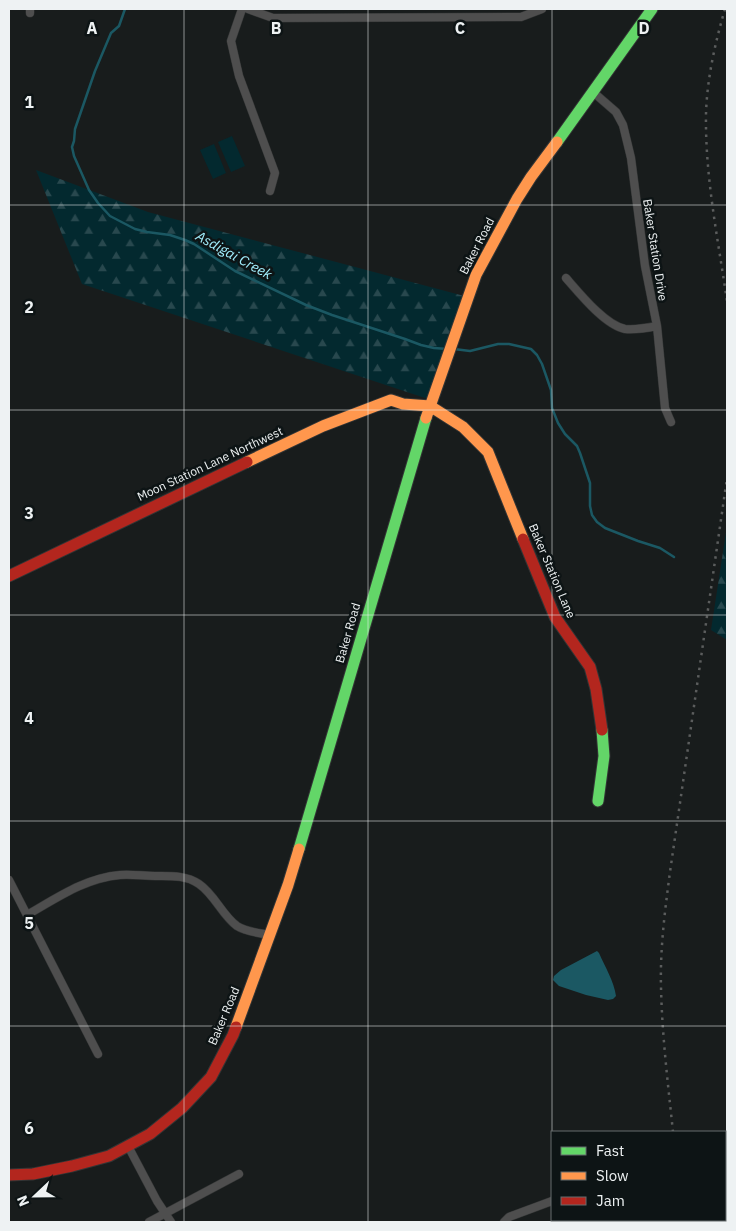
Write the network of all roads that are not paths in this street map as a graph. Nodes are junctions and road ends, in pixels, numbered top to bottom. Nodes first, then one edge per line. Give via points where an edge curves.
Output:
1 (242, 9) edge
2 (248, 9) edge
3 (542, 9) edge
4 (652, 9) edge
5 (593, 92) junction
6 (270, 191) dead end
7 (566, 278) dead end
8 (657, 326) junction
9 (430, 406) junction
10 (671, 422) dead end
11 (9, 576) edge
12 (598, 801) dead end
13 (9, 880) edge
14 (26, 915) junction
15 (270, 935) junction
16 (98, 1054) dead end
17 (128, 1146) junction
18 (240, 1174) dead end
19 (9, 1175) edge
20 (551, 1202) edge
21 (165, 1214) junction
22 (149, 1222) edge
23 (171, 1222) edge
24 (504, 1222) edge

1 - 6 street via 231,41 239,76 275,174
2 - 3 street via 273,18 521,17
4 - 5 main road, Baker Road
5 - 8 street, Baker Station Drive via 616,112 622,125 631,158 645,266
5 - 9 main road, Baker Road via 531,177 476,275
7 - 8 street via 600,315 622,328 632,330
8 - 10 street, Baker Station Drive via 665,408
9 - 11 main road, Moon Station Lane Northwest via 391,400 323,426
9 - 12 main road, Baker Station Lane via 463,427 488,452 555,617 590,667 596,689 604,756
9 - 15 main road, Baker Road via 295,863
13 - 14 street
14 - 15 street via 91,880 123,874 170,876 187,878 199,884 237,927
14 - 16 street
15 - 17 main road, Baker Road via 233,1035 211,1077 182,1108 150,1134
17 - 19 main road, Baker Road via 109,1156 81,1163 32,1174
17 - 21 street
18 - 21 street
20 - 24 street via 509,1217
21 - 22 street
21 - 23 street

